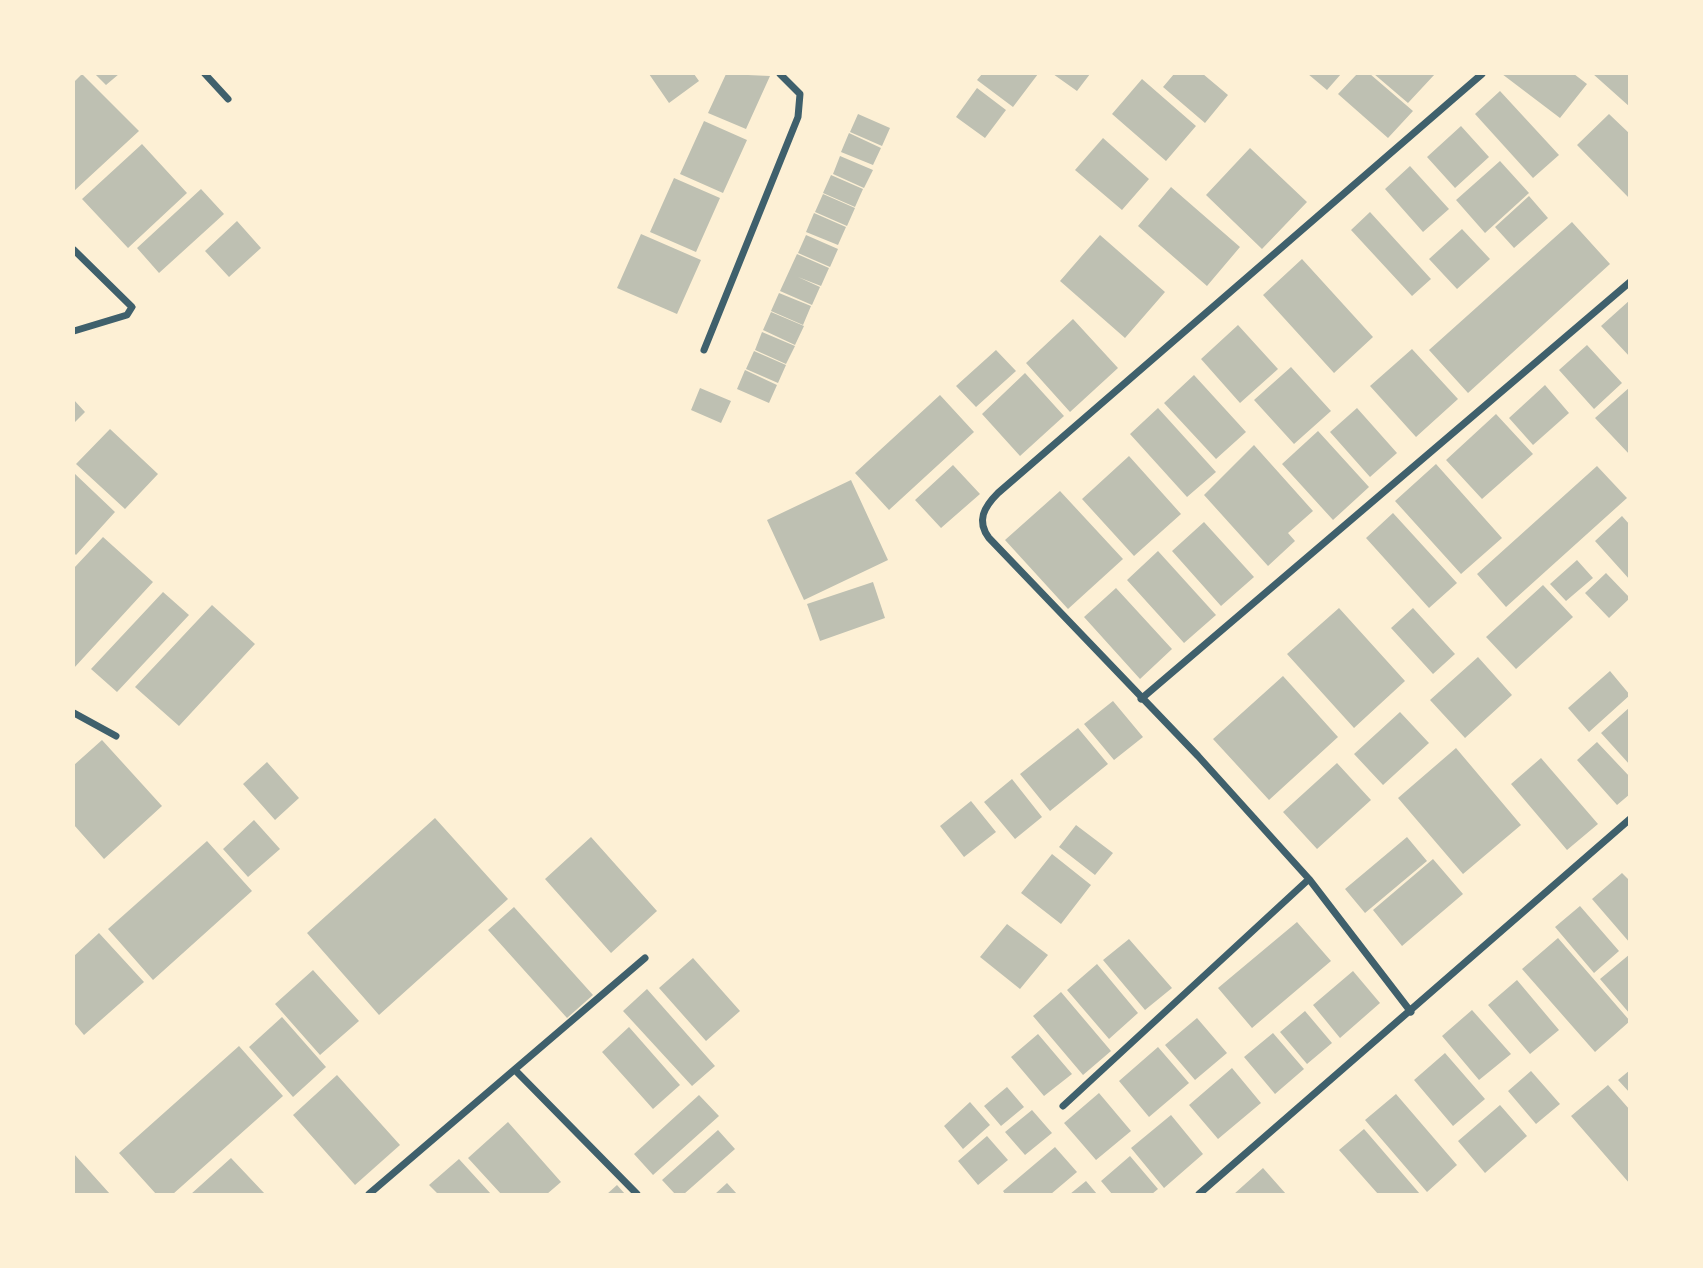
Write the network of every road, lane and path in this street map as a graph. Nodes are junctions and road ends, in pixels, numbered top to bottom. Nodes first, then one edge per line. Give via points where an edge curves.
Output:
1 (205, 74) edge
2 (780, 74) edge
3 (1482, 74) edge
4 (228, 99) dead end
5 (74, 250) edge
6 (1629, 282) edge
7 (74, 331) edge
8 (705, 350) dead end
9 (1141, 699) junction
10 (74, 713) edge
11 (116, 736) dead end
12 (1629, 819) edge
13 (1309, 879) junction
14 (645, 958) dead end
15 (1410, 1012) junction
16 (515, 1070) junction
17 (1063, 1105) dead end
18 (369, 1195) edge
19 (637, 1195) edge
20 (1199, 1195) edge

1 - 4 street
2 - 8 street via 800,94 797,117
3 - 9 street via 988,504 982,529 989,538
5 - 7 street via 132,307 127,315
6 - 9 street
9 - 13 street
10 - 11 street
12 - 15 street
13 - 15 street
13 - 17 street
14 - 16 street
15 - 20 street
16 - 18 street
16 - 19 street

